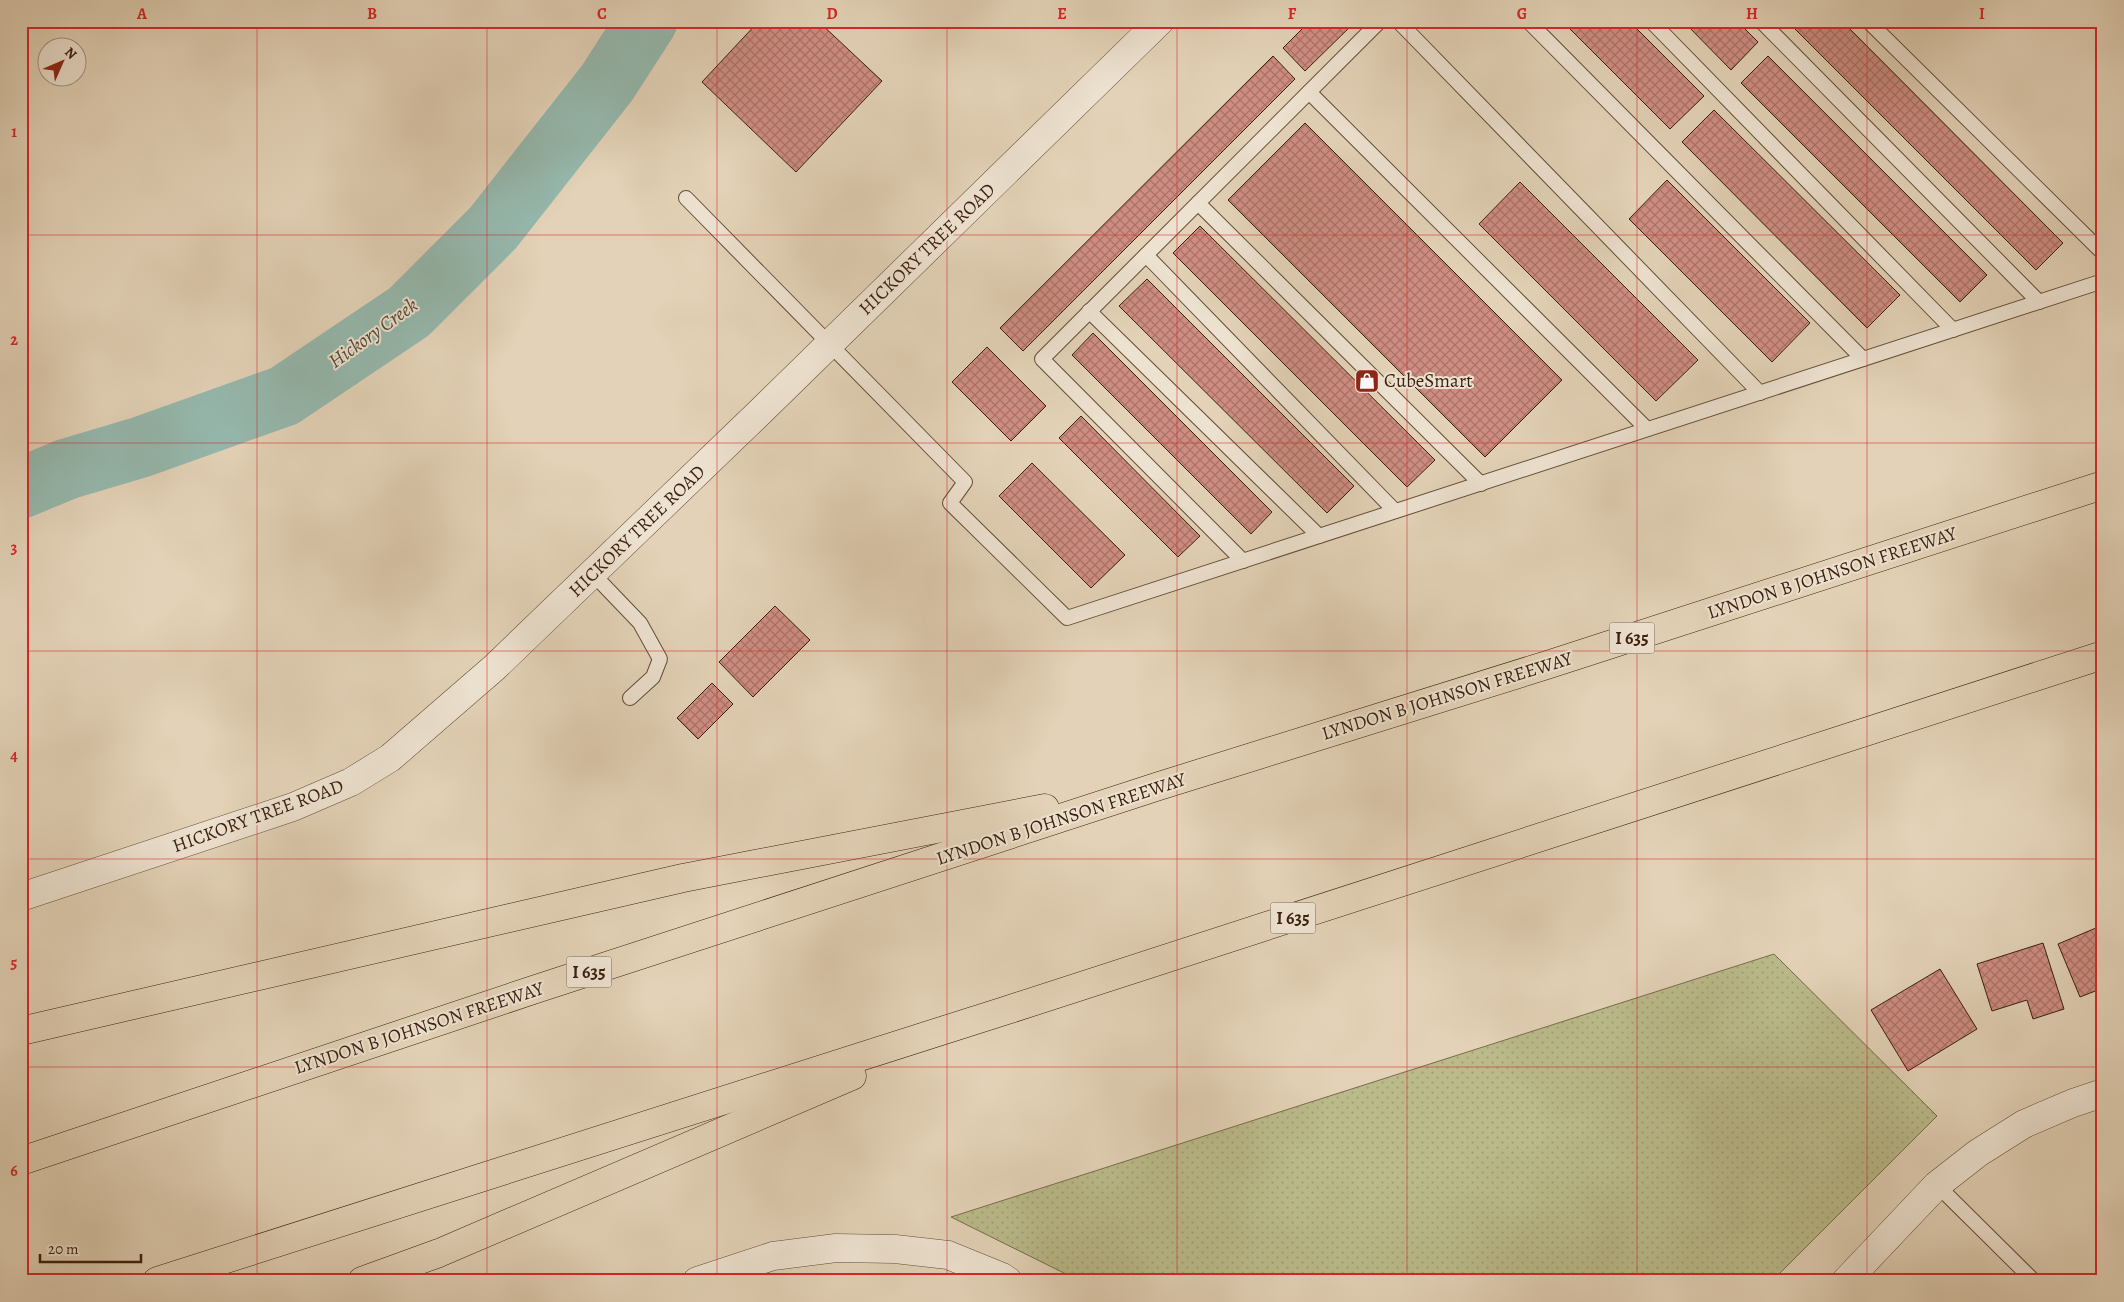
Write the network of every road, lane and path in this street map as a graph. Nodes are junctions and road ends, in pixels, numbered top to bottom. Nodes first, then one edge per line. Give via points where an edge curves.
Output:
1 (1160, 21) edge
2 (1380, 21) edge
3 (1398, 21) edge
4 (1528, 21) edge
5 (1651, 21) edge
6 (1761, 21) edge
7 (1868, 21) edge
8 (1309, 92) junction
9 (686, 198) dead end
10 (1198, 202) junction
11 (2103, 253) edge
12 (1146, 255) junction
13 (2103, 281) edge
14 (2039, 302) junction
15 (1090, 311) junction
16 (1953, 330) junction
17 (830, 344) junction
18 (1863, 359) junction
19 (1760, 393) junction
20 (1646, 429) junction
21 (1481, 484) junction
22 (2103, 485) edge
23 (1395, 511) junction
24 (1319, 536) junction
25 (1243, 561) junction
26 (593, 574) junction
27 (2103, 655) edge
28 (630, 698) dead end
29 (1159, 786) junction
30 (21, 898) edge
31 (1001, 1012) junction
32 (21, 1031) edge
33 (2103, 1093) edge
34 (21, 1161) edge
35 (1937, 1185) junction
36 (157, 1281) edge
37 (362, 1281) edge
38 (697, 1281) edge
39 (1008, 1281) edge
40 (1846, 1281) edge
41 (2034, 1281) edge

1 - 17 street, HICKORY TREE ROAD
2 - 8 lane
3 - 19 lane
4 - 18 lane
5 - 16 lane
6 - 14 lane
7 - 11 lane
8 - 10 lane
8 - 20 lane
9 - 17 lane
10 - 12 lane
10 - 21 lane
12 - 15 lane
12 - 23 lane
13 - 14 lane
14 - 16 lane
15 - 24 lane
15 - 25 lane via 1042,359
16 - 18 lane
17 - 25 lane via 965,482 950,503 1067,618
17 - 26 street, HICKORY TREE ROAD
18 - 19 lane
19 - 20 lane
20 - 21 lane
21 - 23 lane
22 - 29 highway, LYNDON B JOHNSON FREEWAY / I 635
23 - 24 lane
24 - 25 lane
26 - 28 lane via 640,623 660,659 653,677
26 - 30 street, HICKORY TREE ROAD via 495,667 390,758 351,782 293,807
27 - 31 highway, I 635
29 - 32 highway via 683,878
29 - 34 highway, LYNDON B JOHNSON FREEWAY / I 635
31 - 36 highway, I 635
31 - 37 highway via 439,1253
33 - 35 street via 2024,1124 1978,1153
35 - 40 street
35 - 41 lane
38 - 39 street via 772,1256 836,1248 895,1249 948,1255

